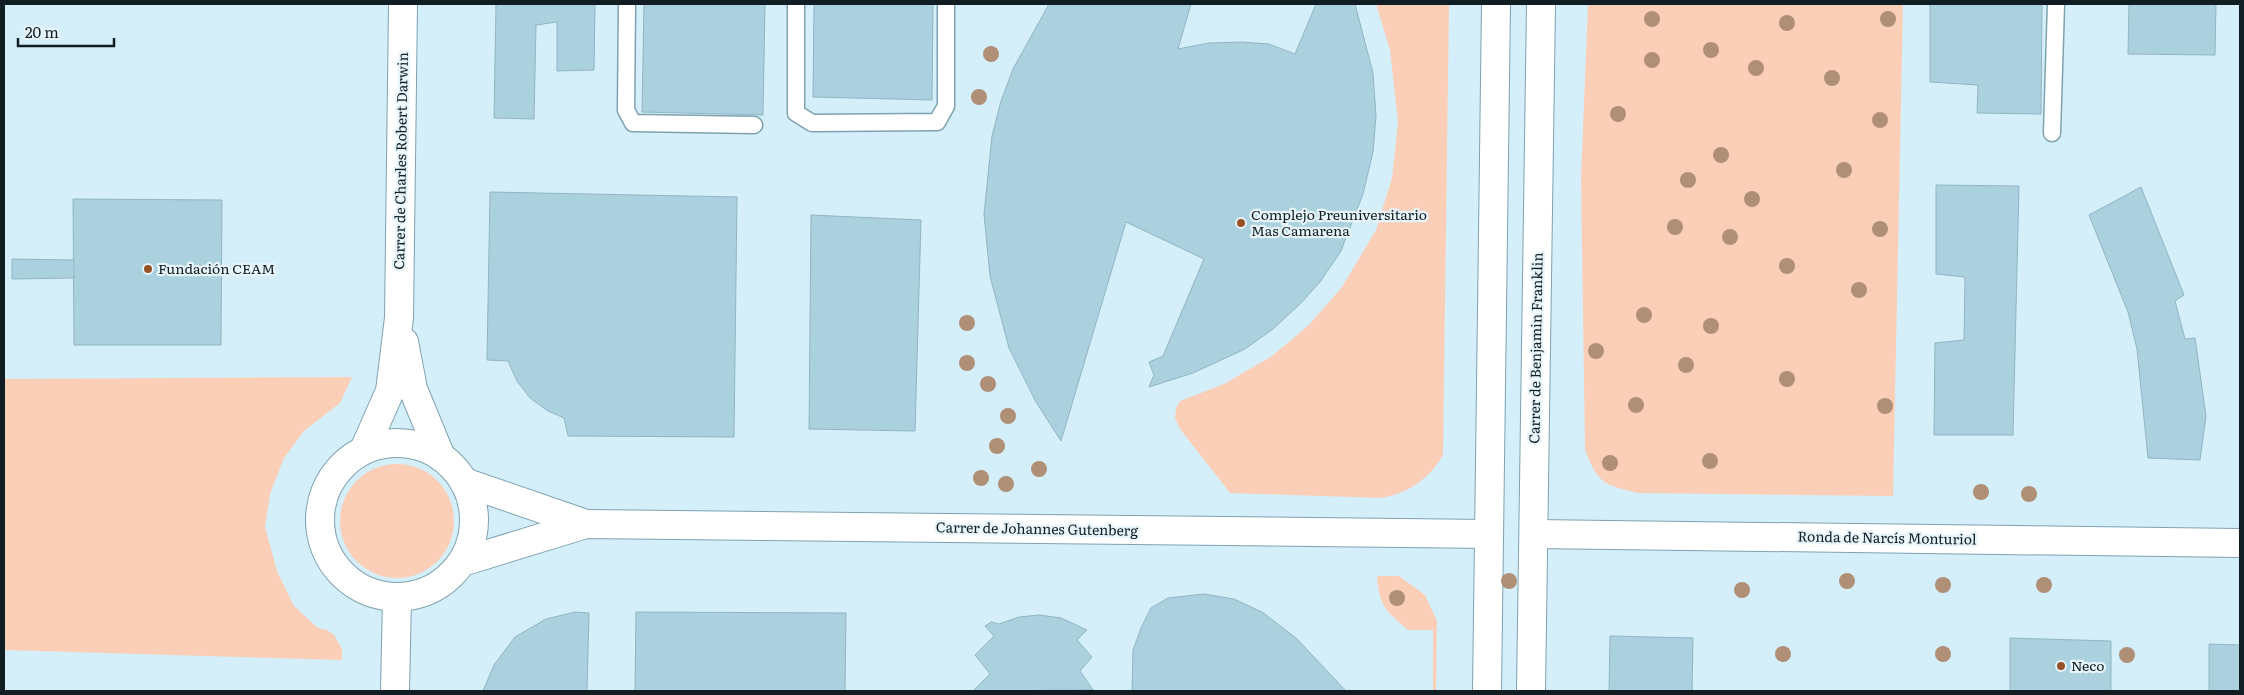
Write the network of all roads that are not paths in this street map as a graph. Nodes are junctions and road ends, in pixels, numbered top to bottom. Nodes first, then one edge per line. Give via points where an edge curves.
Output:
1 (403, 4) edge
2 (627, 4) edge
3 (796, 4) edge
4 (946, 4) edge
5 (1496, 4) edge
6 (1541, 4) edge
7 (2056, 4) edge
8 (754, 125) dead end
9 (2052, 133) dead end
10 (399, 318) junction
11 (364, 450) junction
12 (441, 457) junction
13 (464, 482) junction
14 (586, 524) junction
15 (1489, 534) junction
16 (1534, 534) junction
17 (2240, 542) edge
18 (462, 562) junction
19 (397, 598) junction
20 (395, 691) edge
21 (1487, 691) edge
22 (1531, 691) edge

1 - 10 street, Carrer de Charles Robert Darwin
2 - 8 lane via 626,110 633,123
3 - 4 lane via 796,113 812,123 938,122 946,106
5 - 15 street
6 - 16 street, Carrer de Benjamin Franklin
7 - 9 lane
10 - 11 street, Carrer de Charles Robert Darwin via 390,391
10 - 12 street, Carrer de Charles Robert Darwin via 413,389
11 - 12 street via 383,444 403,443
11 - 19 street via 342,465 327,486 320,511 321,537 331,561 348,581 371,593
12 - 13 street
13 - 14 street, Carrer de Johannes Gutenberg
13 - 18 street via 472,502 474,522 471,543
14 - 15 street, Carrer de Johannes Gutenberg
14 - 18 street, Carrer de Johannes Gutenberg
15 - 21 street
16 - 17 street, Ronda de Narcís Monturiol
16 - 22 street, Carrer de Benjamin Franklin
18 - 19 street via 445,582 422,594
19 - 20 street

